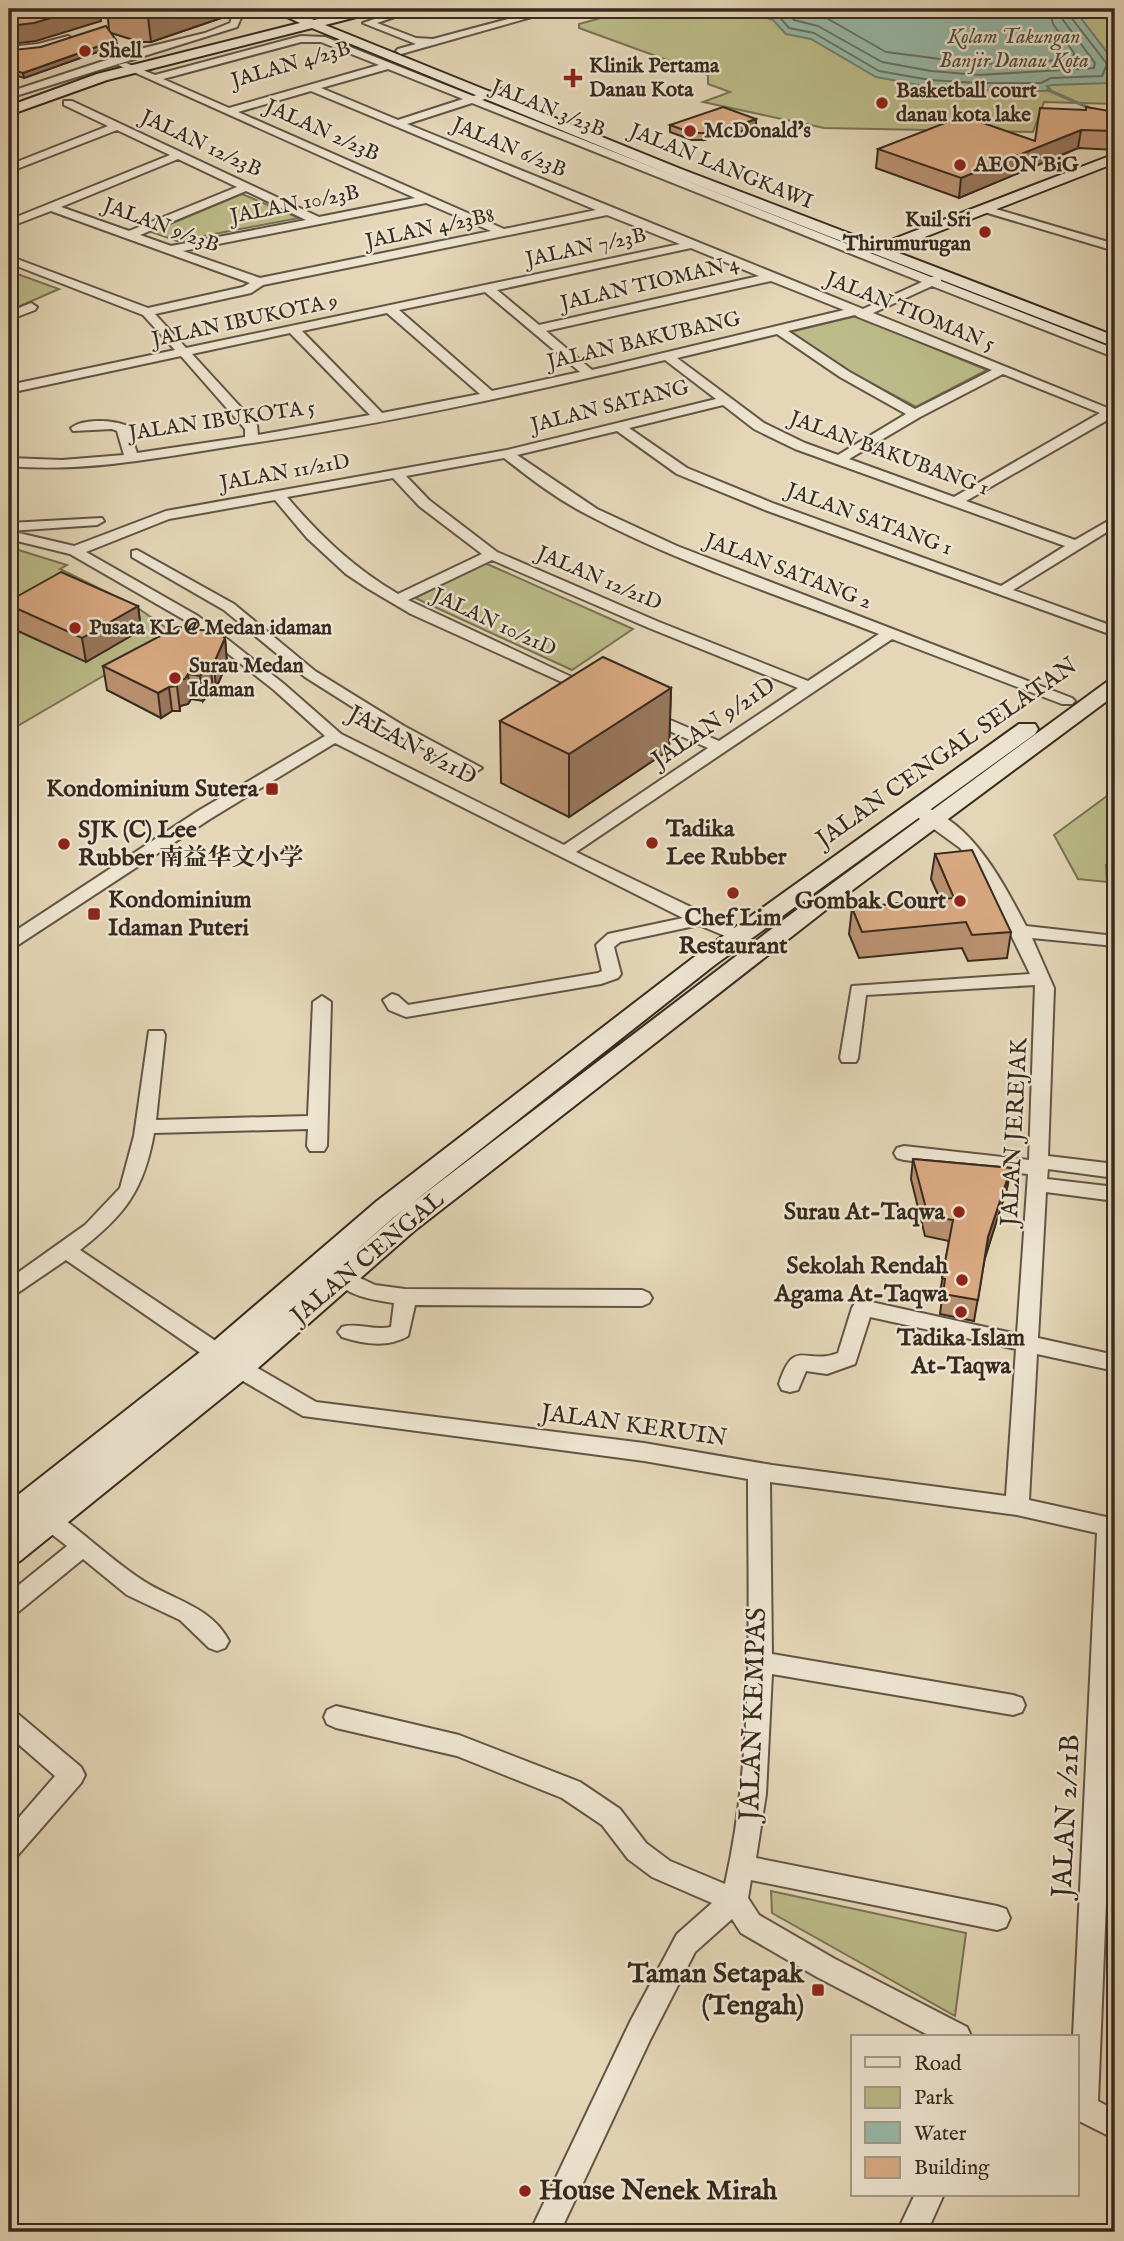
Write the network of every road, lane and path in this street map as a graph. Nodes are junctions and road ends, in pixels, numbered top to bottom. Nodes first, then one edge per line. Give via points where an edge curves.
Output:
1 (236, 9) edge
2 (372, 9) edge
3 (413, 9) edge
4 (555, 9) edge
5 (304, 16) edge
6 (345, 16) edge
7 (286, 28) junction
8 (77, 36) edge
9 (415, 41) junction
10 (435, 41) junction
11 (398, 49) junction
12 (9, 50) edge
13 (375, 61) junction
14 (128, 66) junction
15 (388, 66) junction
16 (156, 78) junction
17 (312, 88) junction
18 (501, 90) junction
19 (9, 95) edge
20 (478, 97) junction
21 (9, 103) edge
22 (68, 103) dead end
23 (218, 106) junction
24 (9, 111) edge
25 (230, 111) junction
26 (400, 123) junction
27 (117, 126) junction
28 (179, 155) junction
29 (1115, 158) edge
30 (9, 169) edge
31 (246, 187) junction
32 (427, 199) junction
33 (51, 207) junction
34 (985, 209) junction
35 (608, 211) junction
36 (318, 220) junction
37 (843, 222) junction
38 (9, 224) edge
39 (504, 233) junction
40 (923, 233) junction
41 (130, 235) junction
42 (691, 245) junction
43 (863, 245) joint
44 (1115, 248) edge
45 (170, 250) junction
46 (893, 251) junction
47 (9, 259) edge
48 (771, 277) junction
49 (937, 280) junction
50 (259, 282) junction
51 (489, 289) junction
52 (31, 307) dead end
53 (391, 310) junction
54 (147, 312) junction
55 (859, 312) junction
56 (9, 316) edge
57 (537, 329) junction
58 (1115, 329) edge
59 (294, 330) junction
60 (779, 330) junction
61 (1115, 342) edge
62 (186, 353) junction
63 (1115, 353) edge
64 (666, 355) junction
65 (1002, 370) junction
66 (588, 373) junction
67 (10, 388) edge
68 (489, 396) junction
69 (723, 401) junction
70 (441, 406) joint
71 (915, 414) junction
72 (1112, 414) edge
73 (380, 418) junction
74 (618, 426) junction
75 (78, 428) dead end
76 (251, 440) junction
77 (507, 454) junction
78 (131, 457) junction
79 (837, 461) junction
80 (9, 462) edge
81 (395, 474) junction
82 (279, 496) junction
83 (956, 501) junction
84 (97, 521) dead end
85 (1115, 521) edge
86 (9, 527) edge
87 (9, 535) edge
88 (1076, 545) junction
89 (75, 551) junction
90 (137, 554) dead end
91 (492, 555) junction
92 (1002, 591) junction
93 (397, 600) junction
94 (227, 606) junction
95 (195, 621) junction
96 (1115, 632) edge
97 (890, 633) junction
98 (1115, 665) edge
99 (1115, 685) edge
100 (809, 687) junction
101 (605, 697) edge
102 (1067, 701) junction
103 (630, 708) edge
104 (335, 737) junction
105 (719, 747) junction
106 (474, 768) dead end
107 (923, 813) junction
108 (565, 852) junction
109 (701, 919) junction
110 (1020, 931) junction
111 (737, 936) junction
112 (1115, 941) edge
113 (9, 943) edge
114 (720, 964) junction
115 (1042, 979) junction
116 (391, 1000) dead end
117 (322, 1002) dead end
118 (156, 1035) dead end
119 (849, 1058) dead end
120 (318, 1122) junction
121 (143, 1127) junction
122 (317, 1146) dead end
123 (904, 1153) dead end
124 (1037, 1171) junction
125 (1115, 1171) edge
126 (1115, 1194) edge
127 (64, 1250) junction
128 (343, 1277) junction
129 (9, 1289) edge
130 (405, 1297) junction
131 (642, 1298) dead end
132 (349, 1332) dead end
133 (1028, 1344) junction
134 (229, 1360) junction
135 (1115, 1363) edge
136 (790, 1384) dead end
137 (759, 1472) junction
138 (1025, 1508) junction
139 (9, 1519) edge
140 (49, 1520) junction
141 (1112, 1527) edge
142 (83, 1546) junction
143 (9, 1552) edge
144 (9, 1606) edge
145 (217, 1641) dead end
146 (759, 1662) junction
147 (1110, 1690) edge
148 (1013, 1705) dead end
149 (336, 1717) dead end
150 (9, 1721) edge
151 (9, 1847) edge
152 (1106, 1866) edge
153 (743, 1867) junction
154 (734, 1900) junction
155 (997, 1918) dead end
156 (955, 2035) edge
157 (1081, 2107) edge
158 (1115, 2125) edge
159 (929, 2196) edge
160 (545, 2232) edge
161 (912, 2232) edge

1 - 19 street via 234,25 217,32
2 - 6 street
3 - 9 street via 368,23
4 - 10 street
5 - 6 street, JALAN LANGKAWI
5 - 6 street
5 - 6 street
5 - 7 street
5 - 7 street
5 - 20 street, JALAN LANGKAWI
6 - 11 street, JALAN LANGKAWI
7 - 14 street
8 - 12 street
9 - 10 street
9 - 11 street
10 - 11 street
11 - 18 street, JALAN LANGKAWI
13 - 15 street, JALAN 3/23B
13 - 16 street, JALAN 3/23B via 322,39 301,39
13 - 23 street, JALAN 4/23B
14 - 16 street, JALAN 2/23B
14 - 21 street via 58,84
14 - 24 street
15 - 17 street, JALAN 4/23B
15 - 20 street, JALAN 3/23B
16 - 23 street, JALAN 2/23B
17 - 25 street, JALAN 4/23B
17 - 26 street, JALAN 6/23B
18 - 20 street
18 - 37 street, JALAN LANGKAWI
20 - 26 street
20 - 43 street, JALAN LANGKAWI
20 - 49 street, JALAN 3/23B
22 - 27 street, JALAN 12/23B
23 - 25 street, JALAN 2/23B
25 - 32 street, JALAN 2/23B
26 - 35 street, JALAN 6/23B
27 - 28 street, JALAN 12/23B
27 - 30 street
28 - 31 street, JALAN 12/23B
28 - 33 street
29 - 34 street
31 - 36 street, JALAN 12/23B
31 - 41 street
32 - 36 street, JALAN 10/23B
32 - 39 street, JALAN 2/23B
33 - 38 street
33 - 41 street, JALAN 9/23B
34 - 40 street
34 - 44 street
35 - 39 street, JALAN 4/23B8
35 - 42 street, JALAN 6/23B
36 - 45 street, JALAN 10/23B
37 - 40 street via 881,233
37 - 46 street, JALAN LANGKAWI
39 - 50 street, JALAN 4/23B8
40 - 46 street
41 - 45 street, JALAN 9/23B
42 - 48 street, JALAN TIOMAN 5
42 - 51 street, JALAN 7/23B
43 - 46 street, JALAN LANGKAWI
45 - 50 street, JALAN 9/23B
46 - 49 street, JALAN LANGKAWI
46 - 58 street, JALAN LANGKAWI
47 - 54 street
48 - 55 street, JALAN TIOMAN 5
48 - 57 street, JALAN TIOMAN 4
49 - 55 street, JALAN BAKUBANG
49 - 61 street, JALAN LANGKAWI
49 - 63 street, JALAN 3/23B
50 - 54 street, JALAN 4/23B8 via 247,290
51 - 53 street, JALAN IBUKOTA 9
51 - 57 street
52 - 56 street
53 - 59 street, JALAN IBUKOTA 9
53 - 68 street
54 - 62 street
55 - 60 street, JALAN BAKUBANG
55 - 65 street, JALAN TIOMAN 5
57 - 66 street
59 - 62 street, JALAN IBUKOTA 9
59 - 73 street
60 - 64 street, JALAN BAKUBANG
60 - 71 street
62 - 67 street, JALAN IBUKOTA 9
62 - 76 street via 252,428
64 - 66 street, JALAN BAKUBANG
64 - 69 street, JALAN BAKUBANG 1
65 - 71 street
65 - 72 street, JALAN TIOMAN 5
66 - 68 street, JALAN BAKUBANG
68 - 70 street, JALAN BAKUBANG
69 - 74 street, JALAN SATANG
69 - 79 street, JALAN BAKUBANG 1 via 759,426
70 - 73 street, JALAN IBUKOTA 5
71 - 79 street
72 - 83 street
73 - 76 street, JALAN IBUKOTA 5
74 - 77 street, JALAN SATANG
74 - 92 street, JALAN SATANG 1 via 682,471
75 - 78 street via 113,425 123,429
76 - 78 street, JALAN IBUKOTA 5
77 - 81 street, JALAN 11/21D
77 - 97 street, JALAN SATANG 2 via 592,512 671,549
78 - 80 street, JALAN IBUKOTA 5
79 - 83 street, JALAN BAKUBANG 1
81 - 82 street, JALAN 11/21D
81 - 91 street, JALAN 12/21D via 444,520
82 - 89 street, JALAN 11/21D via 166,515
82 - 93 street, JALAN 10/21D via 351,571
83 - 88 street, JALAN BAKUBANG 1
84 - 86 street
85 - 88 street
87 - 89 street, JALAN 8/21D
88 - 92 street
89 - 95 street, JALAN 8/21D
90 - 94 street
91 - 93 street
91 - 100 street, JALAN 12/21D
92 - 96 street, JALAN SATANG 1
93 - 101 street, JALAN 10/21D
94 - 95 street
94 - 106 street via 310,674 398,729
95 - 104 street, JALAN 8/21D
97 - 100 street, JALAN 9/21D
97 - 102 street, JALAN SATANG 2
98 - 102 street, JALAN CENGAL SELATAN
99 - 107 street, JALAN CENGAL SELATAN
100 - 105 street, JALAN 9/21D
102 - 107 street, JALAN CENGAL SELATAN
103 - 105 street
104 - 108 street, JALAN 8/21D
104 - 113 street via 204,815
105 - 108 street, JALAN 9/21D
107 - 110 street, JALAN JEREJAK via 966,844 992,878
107 - 111 street, JALAN CENGAL SELATAN
107 - 114 street, JALAN CENGAL SELATAN
108 - 109 street, JALAN 8/21D
109 - 111 street, JALAN 8/21D
109 - 116 street via 614,938 605,945 612,974 601,978 406,1010
110 - 112 street
110 - 115 street, JALAN JEREJAK
111 - 114 street, JALAN CENGAL SELATAN
114 - 128 street, JALAN CENGAL
114 - 134 street, JALAN CENGAL via 387,1208
115 - 119 street via 858,990
115 - 124 street, JALAN JEREJAK
117 - 120 street
118 - 121 street
120 - 121 street
120 - 122 street
121 - 127 street via 128,1191 108,1216
123 - 124 street
124 - 125 street
124 - 126 street
124 - 133 street, JALAN JEREJAK
127 - 129 street
127 - 134 street, JALAN KERUIN
128 - 130 street via 370,1292
128 - 134 street, JALAN CENGAL
130 - 131 street
130 - 132 street via 401,1331 370,1336
133 - 135 street
133 - 136 street via 862,1308 847,1358 827,1366 802,1362
133 - 138 street, JALAN JEREJAK
134 - 137 street, JALAN KERUIN via 311,1410 644,1452
134 - 139 street, JALAN CENGAL
134 - 140 street, JALAN CENGAL
137 - 138 street, JALAN KERUIN
137 - 146 street, JALAN KEMPAS
138 - 141 street, JALAN KERUIN
140 - 142 street
140 - 143 street, JALAN CENGAL
141 - 147 street, JALAN 2/21B
142 - 144 street
142 - 145 street via 135,1588 188,1613
146 - 148 street
146 - 153 street, JALAN KEMPAS via 757,1767
147 - 152 street, JALAN 2/21B
149 - 154 street via 459,1745 571,1790 611,1817 637,1851 662,1869
150 - 151 street via 72,1775
152 - 157 street, JALAN 2/21B
153 - 154 street, JALAN KEMPAS
153 - 155 street
154 - 156 street via 750,1924
154 - 160 street via 686,1943
157 - 158 street
159 - 161 street

